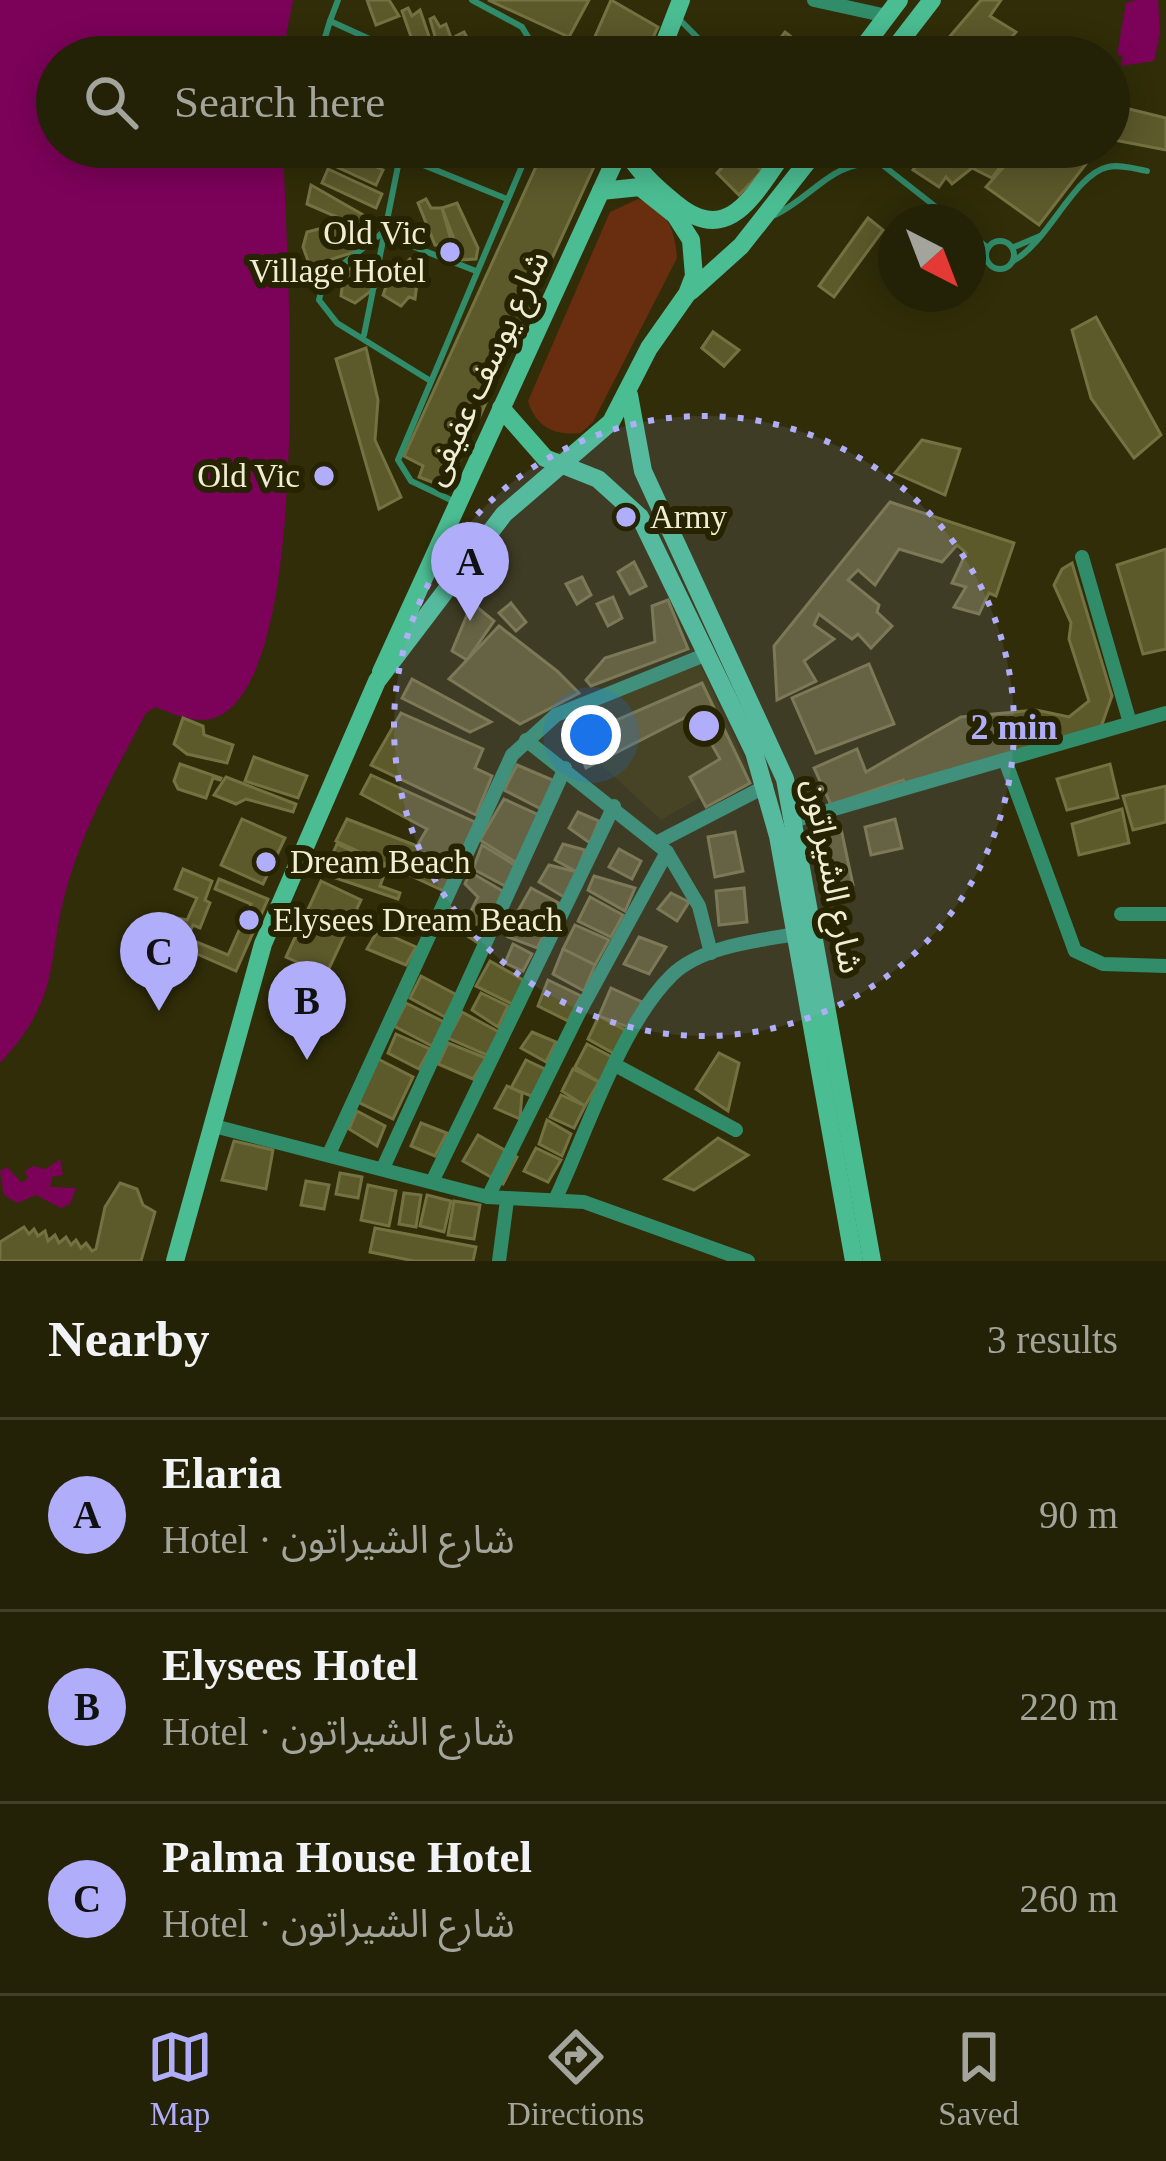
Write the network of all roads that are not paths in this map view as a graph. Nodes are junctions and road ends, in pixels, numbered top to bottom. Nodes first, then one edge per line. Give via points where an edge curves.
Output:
1 (338, 0) edge
2 (472, 0) edge
3 (814, 0) edge
4 (932, 0) edge
5 (879, 7) edge
6 (678, 8) edge
7 (330, 21) junction
8 (909, 30) junction
9 (325, 36) edge
10 (363, 36) edge
11 (527, 36) edge
12 (667, 36) edge
13 (696, 36) edge
14 (866, 36) edge
15 (904, 36) edge
16 (908, 36) edge
17 (397, 168) edge
18 (430, 168) edge
19 (521, 168) edge
20 (612, 168) edge
21 (638, 168) edge
22 (771, 168) edge
23 (803, 168) edge
24 (839, 168) edge
25 (886, 168) edge
26 (1109, 168) edge
27 (1130, 168) edge
28 (1147, 171) dead end
29 (602, 191) junction
30 (656, 193) junction
31 (507, 199) junction
32 (932, 204) edge
33 (761, 222) junction
34 (381, 234) junction
35 (1043, 235) junction
36 (988, 248) joint
37 (1012, 248) junction
38 (1013, 262) junction
39 (476, 271) junction
40 (687, 294) junction
41 (364, 335) junction
42 (429, 380) junction
43 (629, 387) junction
44 (501, 408) junction
45 (561, 467) junction
46 (456, 503) junction
47 (1082, 557) dead end
48 (707, 654) junction
49 (377, 681) junction
50 (1166, 712) edge
51 (1130, 723) junction
52 (526, 740) junction
53 (1005, 760) junction
54 (565, 768) junction
55 (766, 786) junction
56 (614, 806) junction
57 (796, 820) junction
58 (663, 847) junction
59 (1120, 914) dead end
60 (1166, 914) edge
61 (796, 934) junction
62 (711, 953) junction
63 (1166, 965) edge
64 (617, 1066) junction
65 (214, 1126) junction
66 (736, 1130) dead end
67 (329, 1154) junction
68 (382, 1168) junction
69 (433, 1182) junction
70 (488, 1197) junction
71 (507, 1200) junction
72 (555, 1200) junction
73 (503, 1259) edge
74 (175, 1261) edge
75 (748, 1261) edge
76 (854, 1261) edge
77 (872, 1261) edge

1 - 7 lane
2 - 11 lane
3 - 5 street
4 - 8 street
5 - 14 street
6 - 12 street
6 - 13 lane
7 - 9 lane
7 - 10 lane
8 - 15 street
8 - 16 lane
17 - 34 lane
18 - 31 lane
19 - 31 lane
20 - 29 street, شارع يوسف عفيفى
21 - 30 street
22 - 30 street via 733,215 705,223
23 - 33 street
24 - 33 lane
25 - 32 lane
26 - 35 lane
27 - 28 lane
29 - 30 street via 627,184
29 - 44 street, شارع يوسف عفيفى
30 - 40 street via 691,240
31 - 39 lane
33 - 40 street
34 - 39 lane
34 - 41 lane
34 - 41 lane via 320,288 328,314
35 - 37 lane
35 - 38 lane
36 - 37 lane via 1000,241
36 - 38 lane via 994,267
37 - 38 lane
39 - 42 lane
40 - 43 street
41 - 42 lane
42 - 46 lane via 398,460 411,481
43 - 45 street via 597,439
43 - 57 street, شارع الشيراتون via 643,471 776,753
44 - 45 street, شارع الشيراتون via 532,448
44 - 46 street, شارع يوسف عفيفى
45 - 48 street, شارع الشيراتون via 598,478 640,517
45 - 49 street via 504,514
46 - 49 street, شارع يوسف عفيفى
47 - 51 street
48 - 52 street via 556,715
48 - 55 street, شارع الشيراتون
49 - 65 street via 273,918
50 - 51 street
51 - 53 street
52 - 54 street
52 - 67 street via 498,776
53 - 57 street
53 - 63 street via 1075,951 1103,964
54 - 56 street
54 - 68 street
55 - 58 street
55 - 61 street, شارع الشيراتون
56 - 58 street
56 - 69 street
57 - 77 street, شارع الشيراتون
58 - 62 street via 699,906
58 - 70 street
59 - 60 street
61 - 62 street
61 - 76 street, شارع الشيراتون
62 - 64 street via 674,973
64 - 66 street
64 - 72 street
65 - 67 street
65 - 74 street
67 - 68 street
68 - 69 street
69 - 70 street
70 - 71 street
71 - 72 street
71 - 73 street
72 - 75 street via 617,1210

